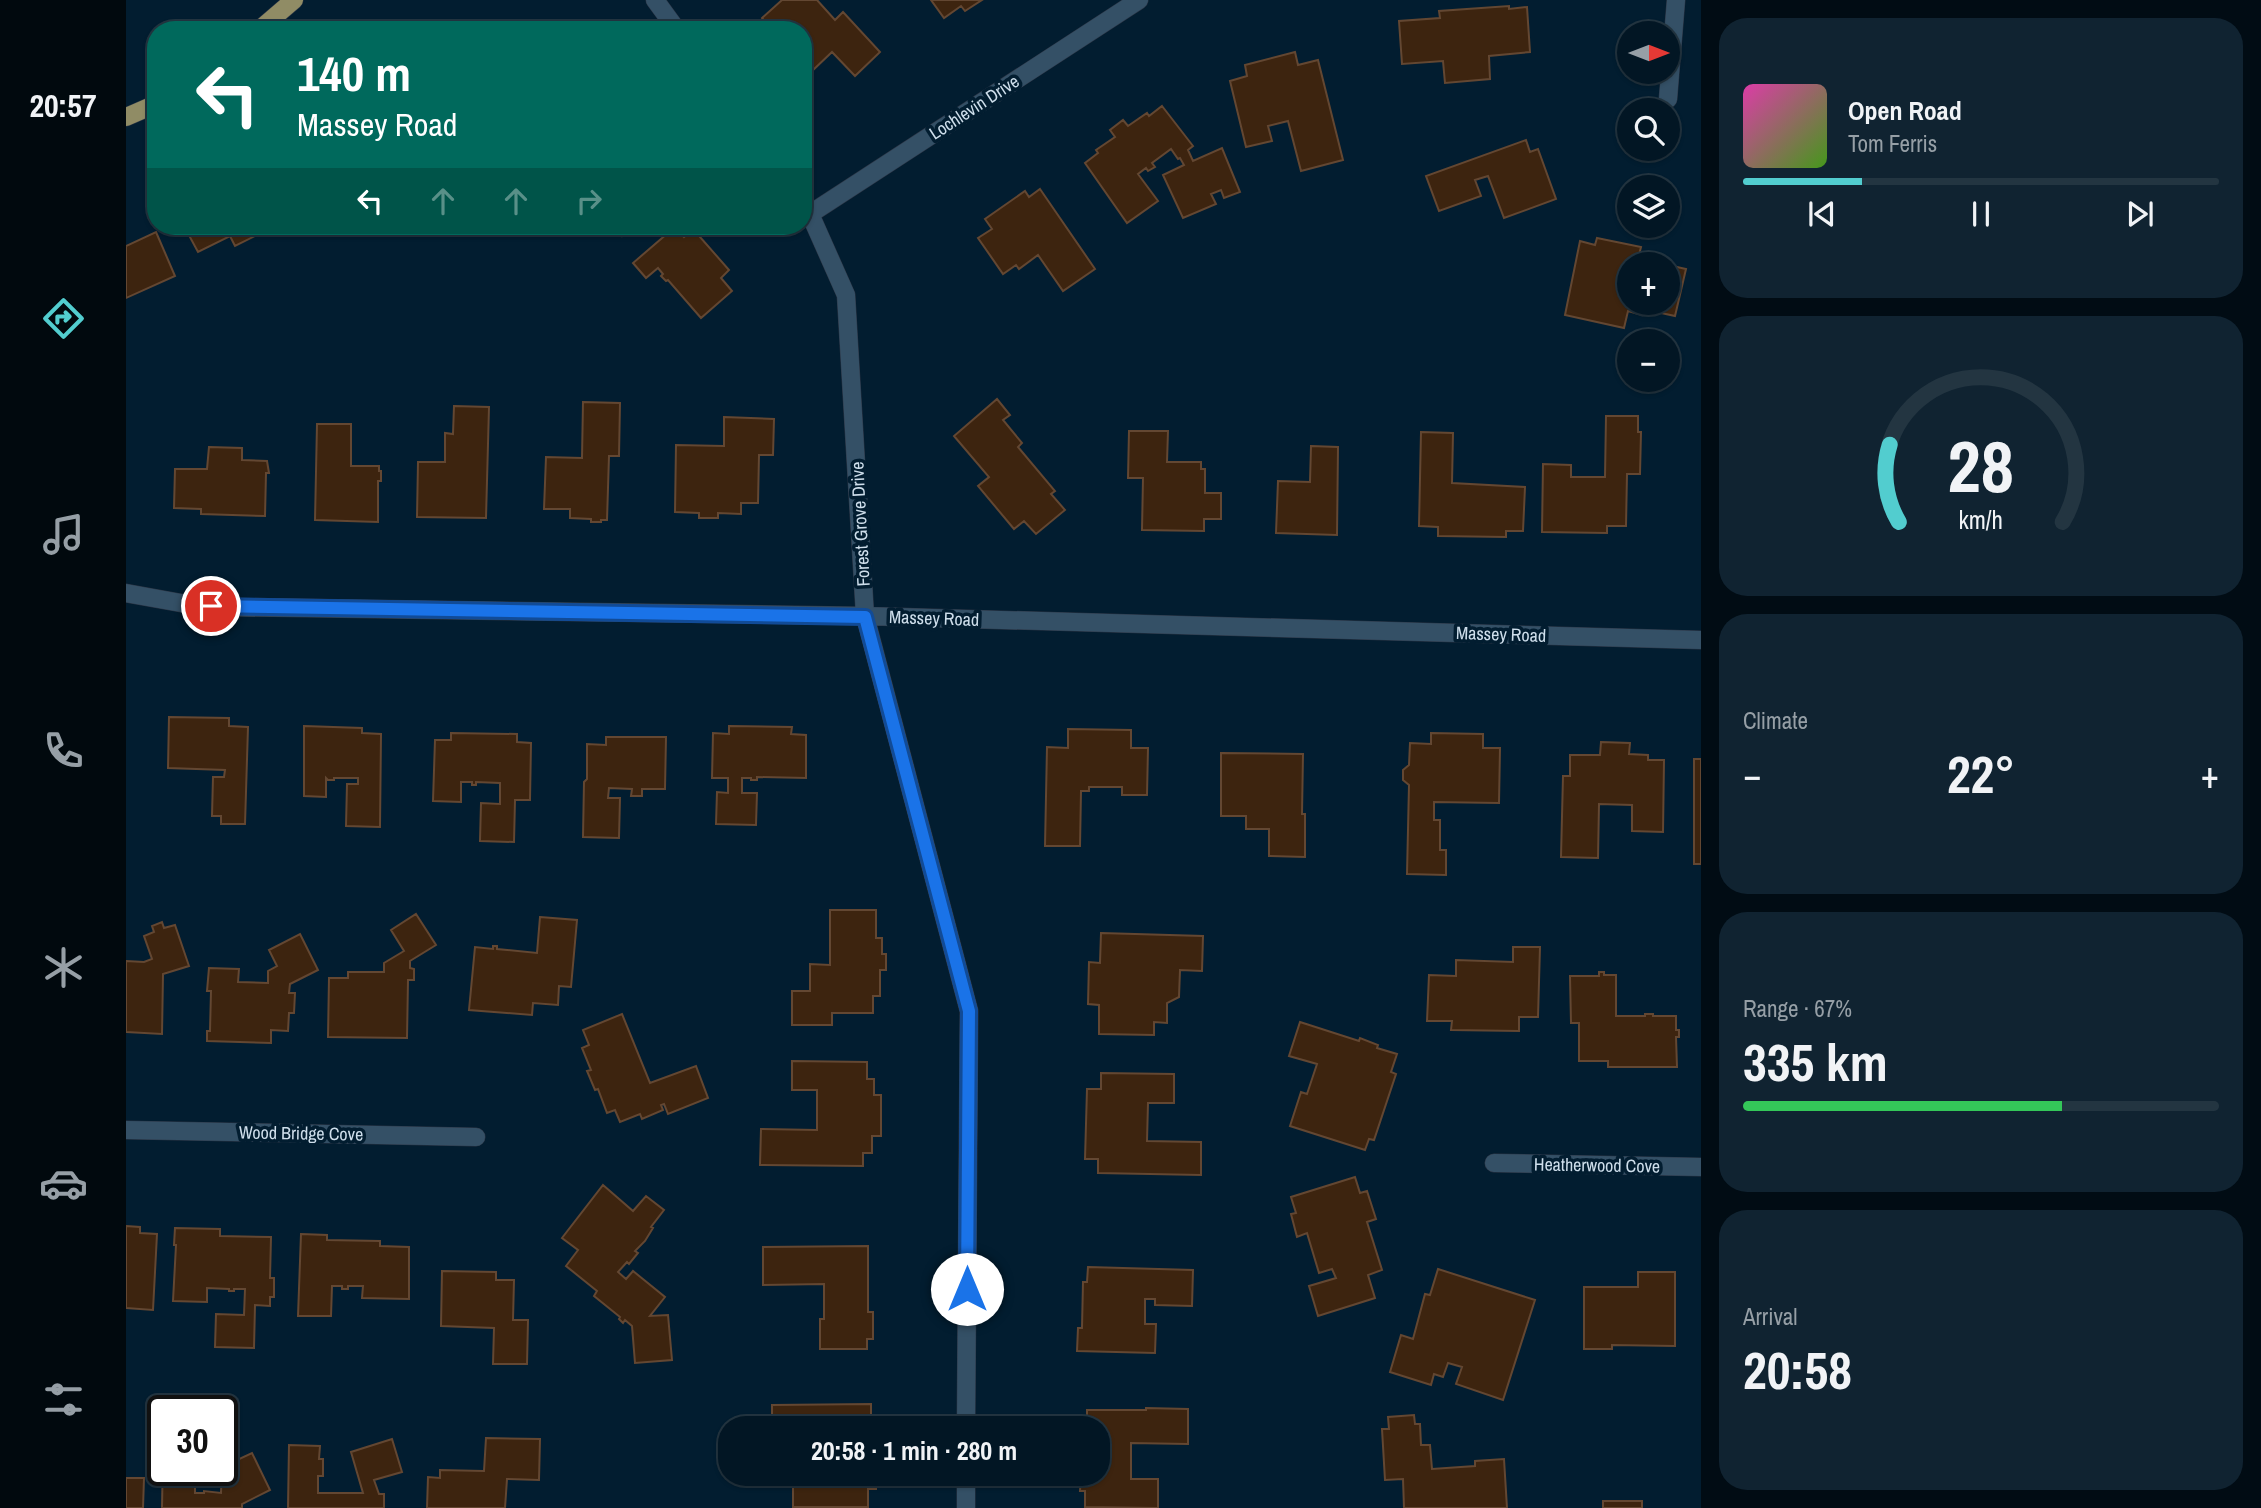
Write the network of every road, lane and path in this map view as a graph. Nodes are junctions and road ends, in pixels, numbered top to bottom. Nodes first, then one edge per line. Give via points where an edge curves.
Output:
1 (294, 0) edge
2 (655, 0) edge
3 (1139, 0) edge
4 (1676, 0) edge
5 (270, 21) edge
6 (670, 21) edge
7 (1668, 98) edge
8 (147, 108) edge
9 (126, 117) edge
10 (812, 206) edge
11 (812, 220) edge
12 (126, 593) edge
13 (865, 617) junction
14 (1701, 640) edge
15 (126, 1130) edge
16 (476, 1137) dead end
17 (1494, 1163) dead end
18 (1701, 1167) edge
19 (966, 1416) edge
20 (966, 1486) edge
21 (966, 1508) edge

1 - 5 main road
2 - 6 street
3 - 10 street, Lochlevin Drive
4 - 7 street
8 - 9 main road
11 - 13 street, Forest Grove Drive via 846,295
12 - 13 street, Massey Road via 229,607
13 - 14 street, Massey Road
13 - 19 street, Forest Grove Drive via 969,1011
15 - 16 street, Wood Bridge Cove
17 - 18 street, Heatherwood Cove
20 - 21 street

